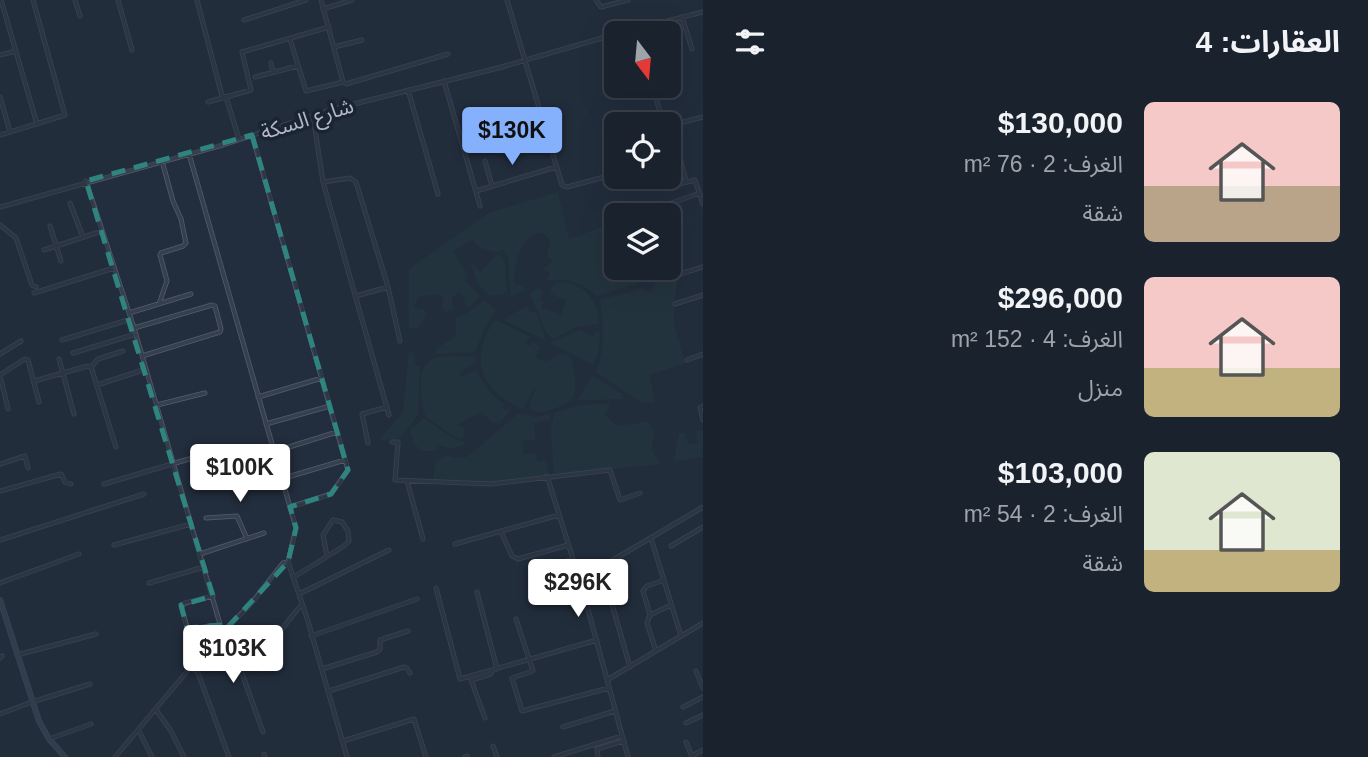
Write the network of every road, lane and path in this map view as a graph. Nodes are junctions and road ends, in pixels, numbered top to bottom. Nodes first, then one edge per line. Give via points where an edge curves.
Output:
1 (33, 0) edge
2 (75, 0) edge
3 (118, 0) edge
4 (197, 0) edge
5 (306, 0) edge
6 (320, 0) edge
7 (352, 0) edge
8 (507, 0) edge
9 (596, 0) edge
10 (628, 0) edge
11 (1, 3) edge
12 (323, 9) junction
13 (703, 12) edge
14 (80, 16) dead end
15 (682, 17) junction
16 (244, 20) dead end
17 (667, 21) edge
18 (329, 27) junction
19 (290, 38) junction
20 (604, 38) edge
21 (362, 40) dead end
22 (334, 47) junction
23 (132, 50) dead end
24 (692, 50) dead end
25 (16, 51) junction
26 (448, 54) dead end
27 (0, 55) edge
28 (525, 60) junction
29 (271, 64) dead end
30 (298, 66) junction
31 (273, 72) junction
32 (256, 77) dead end
33 (444, 80) junction
34 (343, 82) junction
35 (408, 90) junction
36 (0, 97) edge
37 (226, 97) junction
38 (208, 102) dead end
39 (540, 113) junction
40 (313, 116) junction
41 (703, 117) edge
42 (681, 122) edge
43 (37, 124) junction
44 (10, 132) junction
45 (0, 135) edge
46 (252, 135) junction
47 (461, 137) junction
48 (238, 138) junction
49 (189, 154) junction
50 (681, 160) edge
51 (162, 161) junction
52 (485, 161) dead end
53 (556, 167) junction
54 (604, 177) edge
55 (86, 181) junction
56 (687, 181) junction
57 (323, 182) junction
58 (681, 183) edge
59 (492, 186) junction
60 (476, 191) junction
61 (700, 193) junction
62 (438, 194) dead end
63 (71, 203) dead end
64 (671, 203) edge
65 (703, 204) edge
66 (480, 206) dead end
67 (0, 207) edge
68 (0, 225) edge
69 (50, 226) dead end
70 (102, 231) junction
71 (83, 237) junction
72 (57, 246) junction
73 (44, 250) dead end
74 (61, 261) dead end
75 (703, 267) edge
76 (114, 268) junction
77 (681, 274) edge
78 (36, 287) dead end
79 (388, 288) junction
80 (34, 293) dead end
81 (191, 294) dead end
82 (703, 295) edge
83 (355, 296) junction
84 (159, 304) junction
85 (676, 304) dead end
86 (129, 313) junction
87 (131, 319) junction
88 (134, 328) junction
89 (136, 334) junction
90 (62, 340) dead end
91 (21, 341) dead end
92 (400, 341) dead end
93 (122, 351) dead end
94 (73, 353) dead end
95 (0, 354) edge
96 (703, 354) edge
97 (142, 356) junction
98 (59, 359) dead end
99 (687, 360) dead end
100 (91, 367) junction
101 (146, 369) junction
102 (63, 374) junction
103 (0, 375) edge
104 (322, 378) junction
105 (34, 381) junction
106 (97, 385) junction
107 (205, 393) dead end
108 (258, 397) junction
109 (40, 402) dead end
110 (157, 405) junction
111 (330, 406) junction
112 (703, 406) edge
113 (387, 407) junction
114 (8, 409) dead end
115 (74, 414) dead end
116 (389, 415) dead end
117 (703, 420) edge
118 (266, 424) junction
119 (337, 432) junction
120 (391, 442) dead end
121 (368, 443) dead end
122 (116, 447) dead end
123 (223, 449) dead end
124 (274, 452) junction
125 (345, 460) junction
126 (0, 464) edge
127 (173, 464) junction
128 (28, 468) dead end
129 (547, 476) junction
130 (281, 479) junction
131 (407, 481) junction
132 (71, 484) dead end
133 (104, 484) dead end
134 (0, 491) edge
135 (640, 493) dead end
136 (144, 495) dead end
137 (289, 507) junction
138 (703, 507) edge
139 (559, 515) junction
140 (206, 518) dead end
141 (191, 524) junction
142 (703, 527) edge
143 (501, 532) junction
144 (264, 533) dead end
145 (650, 537) junction
146 (247, 539) junction
147 (423, 539) dead end
148 (0, 540) edge
149 (455, 544) dead end
150 (114, 545) dead end
151 (568, 545) junction
152 (671, 545) dead end
153 (389, 550) dead end
154 (79, 554) dead end
155 (200, 554) junction
156 (327, 556) junction
157 (573, 559) junction
158 (288, 562) junction
159 (204, 567) junction
160 (530, 573) dead end
161 (294, 577) junction
162 (579, 580) junction
163 (664, 580) junction
164 (0, 583) edge
165 (149, 583) dead end
166 (436, 589) dead end
167 (583, 591) junction
168 (477, 592) dead end
169 (299, 594) junction
170 (213, 596) junction
171 (417, 599) dead end
172 (0, 603) edge
173 (302, 604) junction
174 (671, 604) junction
175 (650, 615) junction
176 (516, 619) dead end
177 (703, 623) edge
178 (220, 624) junction
179 (224, 630) junction
180 (408, 631) dead end
181 (96, 634) dead end
182 (311, 636) junction
183 (681, 636) junction
184 (597, 640) junction
185 (656, 651) junction
186 (17, 655) junction
187 (529, 661) junction
188 (191, 667) junction
189 (630, 667) junction
190 (262, 669) dead end
191 (322, 669) junction
192 (495, 669) junction
193 (696, 671) dead end
194 (411, 673) dead end
195 (607, 680) junction
196 (90, 684) dead end
197 (610, 688) junction
198 (703, 688) edge
199 (328, 691) junction
200 (703, 697) edge
201 (32, 702) junction
202 (682, 707) dead end
203 (156, 710) junction
204 (615, 711) junction
205 (0, 714) edge
206 (703, 715) edge
207 (485, 718) dead end
208 (686, 723) dead end
209 (91, 724) dead end
210 (563, 727) dead end
211 (139, 730) junction
212 (263, 732) dead end
213 (49, 739) junction
214 (623, 739) junction
215 (342, 741) junction
216 (687, 742) dead end
217 (493, 746) dead end
218 (703, 750) edge
219 (569, 755) edge
220 (65, 757) edge
221 (116, 757) edge
222 (152, 757) edge
223 (184, 757) edge
224 (229, 757) edge
225 (347, 757) edge
226 (426, 757) edge
227 (496, 757) edge
228 (554, 757) edge
229 (598, 757) edge
230 (628, 757) edge
231 (692, 757) edge

1 - 43 street via 65,115
2 - 14 street
3 - 23 street
4 - 37 street via 222,96
5 - 16 street
6 - 12 street
7 - 12 street
8 - 28 street
9 - 10 street via 601,7
11 - 25 street
12 - 18 street
13 - 15 street, شارع السكة
15 - 17 street, شارع السكة
15 - 24 street
18 - 19 street
18 - 22 street
19 - 30 street
19 - 37 street via 242,52 251,90
20 - 28 street, شارع السكة
21 - 22 street
22 - 34 street
25 - 27 street
25 - 43 street
26 - 34 street
28 - 33 street, شارع السكة
28 - 39 street
29 - 31 street
30 - 31 street
30 - 34 street via 306,91
31 - 32 street
33 - 35 street, شارع السكة
33 - 47 street
35 - 40 street, شارع السكة
35 - 62 street
36 - 44 street
37 - 38 street
37 - 48 street
39 - 47 street
39 - 53 street
40 - 46 street, شارع السكة
40 - 57 street
41 - 42 street
43 - 44 street
44 - 45 street
46 - 48 street, شارع السكة
46 - 104 street
47 - 60 street
48 - 49 street, شارع السكة
49 - 51 street, شارع السكة
49 - 108 street
50 - 56 street
51 - 55 street, شارع السكة
51 - 84 street via 186,243 160,255 167,281
52 - 59 street
53 - 54 street via 565,187
53 - 59 street
55 - 67 street, شارع السكة
55 - 70 street
56 - 58 street
56 - 61 street via 695,180
57 - 79 street via 354,180
57 - 83 street
59 - 60 street
60 - 66 street
61 - 64 street
61 - 65 street
63 - 71 street
68 - 78 street via 16,236
69 - 72 street
70 - 71 street
70 - 76 street
71 - 72 street
72 - 73 street
72 - 74 street
75 - 77 street
76 - 80 street
76 - 86 street
79 - 83 street
79 - 92 street
81 - 84 street
82 - 85 street
83 - 113 street
84 - 86 street
86 - 87 street
87 - 88 street
87 - 90 street
88 - 89 street
88 - 97 street via 212,305 219,318 219,333
89 - 94 street
89 - 97 street
91 - 95 street
93 - 100 street via 98,359
96 - 99 street
97 - 101 street
98 - 102 street
100 - 102 street
100 - 106 street
101 - 106 street
101 - 110 street
102 - 105 street
102 - 115 street
103 - 105 street via 27,359
103 - 114 street
104 - 108 street
104 - 111 street
105 - 109 street
106 - 122 street
107 - 110 street
108 - 118 street
110 - 127 street
111 - 118 street
111 - 119 street
112 - 117 street
113 - 116 street
113 - 121 street via 362,414
118 - 124 street
119 - 124 street
119 - 125 street
120 - 131 street via 398,442 395,480
123 - 127 street
124 - 130 street
125 - 130 street
125 - 137 street via 347,473 331,494
126 - 128 street via 25,456
127 - 133 street
127 - 141 street
129 - 131 street via 491,484
129 - 135 street via 610,470 620,500
129 - 139 street
130 - 137 street
131 - 147 street
132 - 134 street via 61,474
136 - 148 street
137 - 158 street via 296,528
138 - 145 street
139 - 143 street
139 - 151 street
140 - 146 street via 237,516
141 - 150 street
141 - 155 street
142 - 152 street
143 - 149 street
143 - 151 street via 518,559
144 - 146 street
145 - 162 street
145 - 163 street
146 - 155 street
151 - 157 street
153 - 169 street
154 - 164 street
155 - 159 street
156 - 156 street via 349,541 342,522 333,520 323,535
156 - 161 street
157 - 160 street
157 - 162 street
158 - 161 street
158 - 179 street
159 - 165 street
159 - 170 street
161 - 169 street
162 - 167 street
163 - 174 street
163 - 175 street via 643,591
166 - 192 street via 460,679
167 - 184 street
167 - 189 street via 607,587
168 - 192 street
169 - 173 street
170 - 178 street
170 - 178 street via 181,607 188,630
171 - 182 street
172 - 186 main road
173 - 182 street
173 - 190 street via 278,635
174 - 175 street
174 - 183 street
175 - 185 street via 647,623
176 - 187 street
177 - 183 street
178 - 179 street
179 - 188 street
179 - 212 street
180 - 191 street via 380,640 377,652
181 - 186 street
182 - 191 street
183 - 185 street
184 - 187 street
184 - 195 street
185 - 189 street
186 - 201 main road
187 - 192 street
187 - 197 street via 533,671 512,678 522,711
188 - 203 street
188 - 224 street via 198,673
189 - 195 street
191 - 199 street
192 - 207 street via 471,680
193 - 198 street
194 - 199 street via 404,667
195 - 197 street
196 - 201 street
197 - 204 street
199 - 215 street
200 - 202 street
201 - 205 street
201 - 213 main road
203 - 211 street
203 - 223 street
204 - 210 street
204 - 214 street
206 - 208 street
209 - 213 street
211 - 221 street
211 - 222 street
213 - 220 main road
214 - 219 street
214 - 229 street via 597,749
214 - 230 street
215 - 225 street
215 - 226 street via 414,719
216 - 231 street
217 - 227 street
218 - 231 street
219 - 228 street

